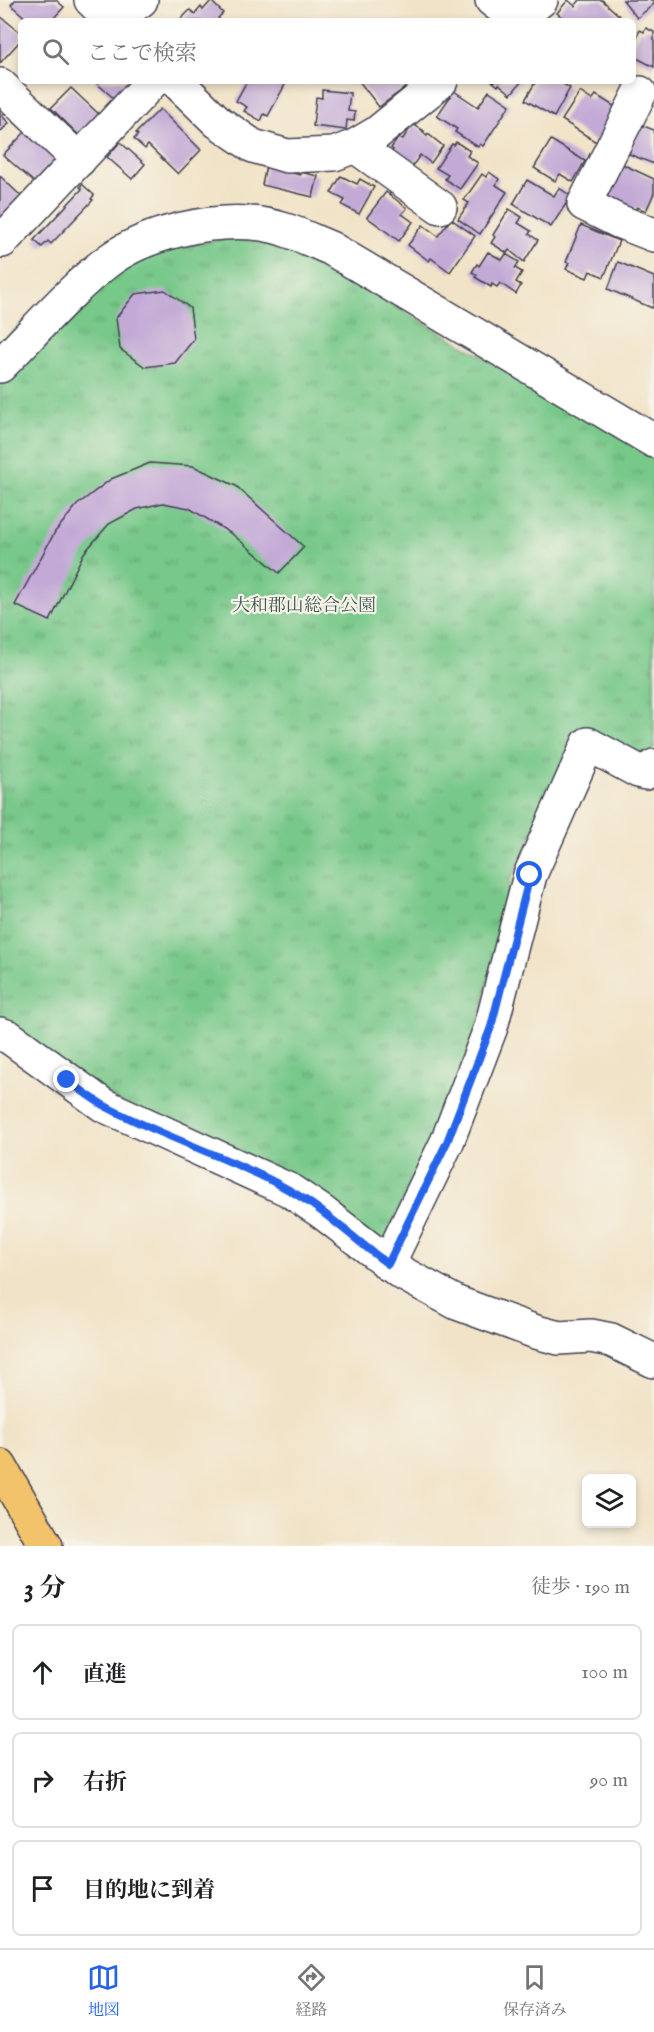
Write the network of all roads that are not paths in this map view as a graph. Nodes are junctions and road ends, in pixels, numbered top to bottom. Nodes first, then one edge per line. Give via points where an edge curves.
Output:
1 (91, 0) edge
2 (141, 0) edge
3 (110, 18) edge
4 (117, 18) edge
5 (150, 84) edge
6 (179, 84) edge
7 (437, 84) edge
8 (0, 85) edge
9 (636, 91) edge
10 (355, 146) junction
11 (79, 160) junction
12 (440, 207) dead end
13 (654, 235) edge
14 (0, 239) edge
15 (0, 366) edge
16 (654, 441) edge
17 (654, 766) edge
18 (0, 1034) edge
19 (388, 1264) junction
20 (654, 1361) edge
21 (0, 1466) edge
22 (46, 1546) edge

1 - 3 street
2 - 4 street
5 - 11 street
6 - 10 street via 218,122 253,146 287,156 334,154
7 - 10 street
8 - 11 street
9 - 13 street via 584,204
10 - 12 street
11 - 14 street
15 - 16 street via 109,260 167,232 223,223 262,224 330,248
17 - 19 street via 645,773 638,771 588,744 530,875 491,1027 451,1131
18 - 19 street via 103,1105 289,1190
19 - 20 street via 457,1303 536,1332 559,1338 591,1336 611,1340
21 - 22 main road

